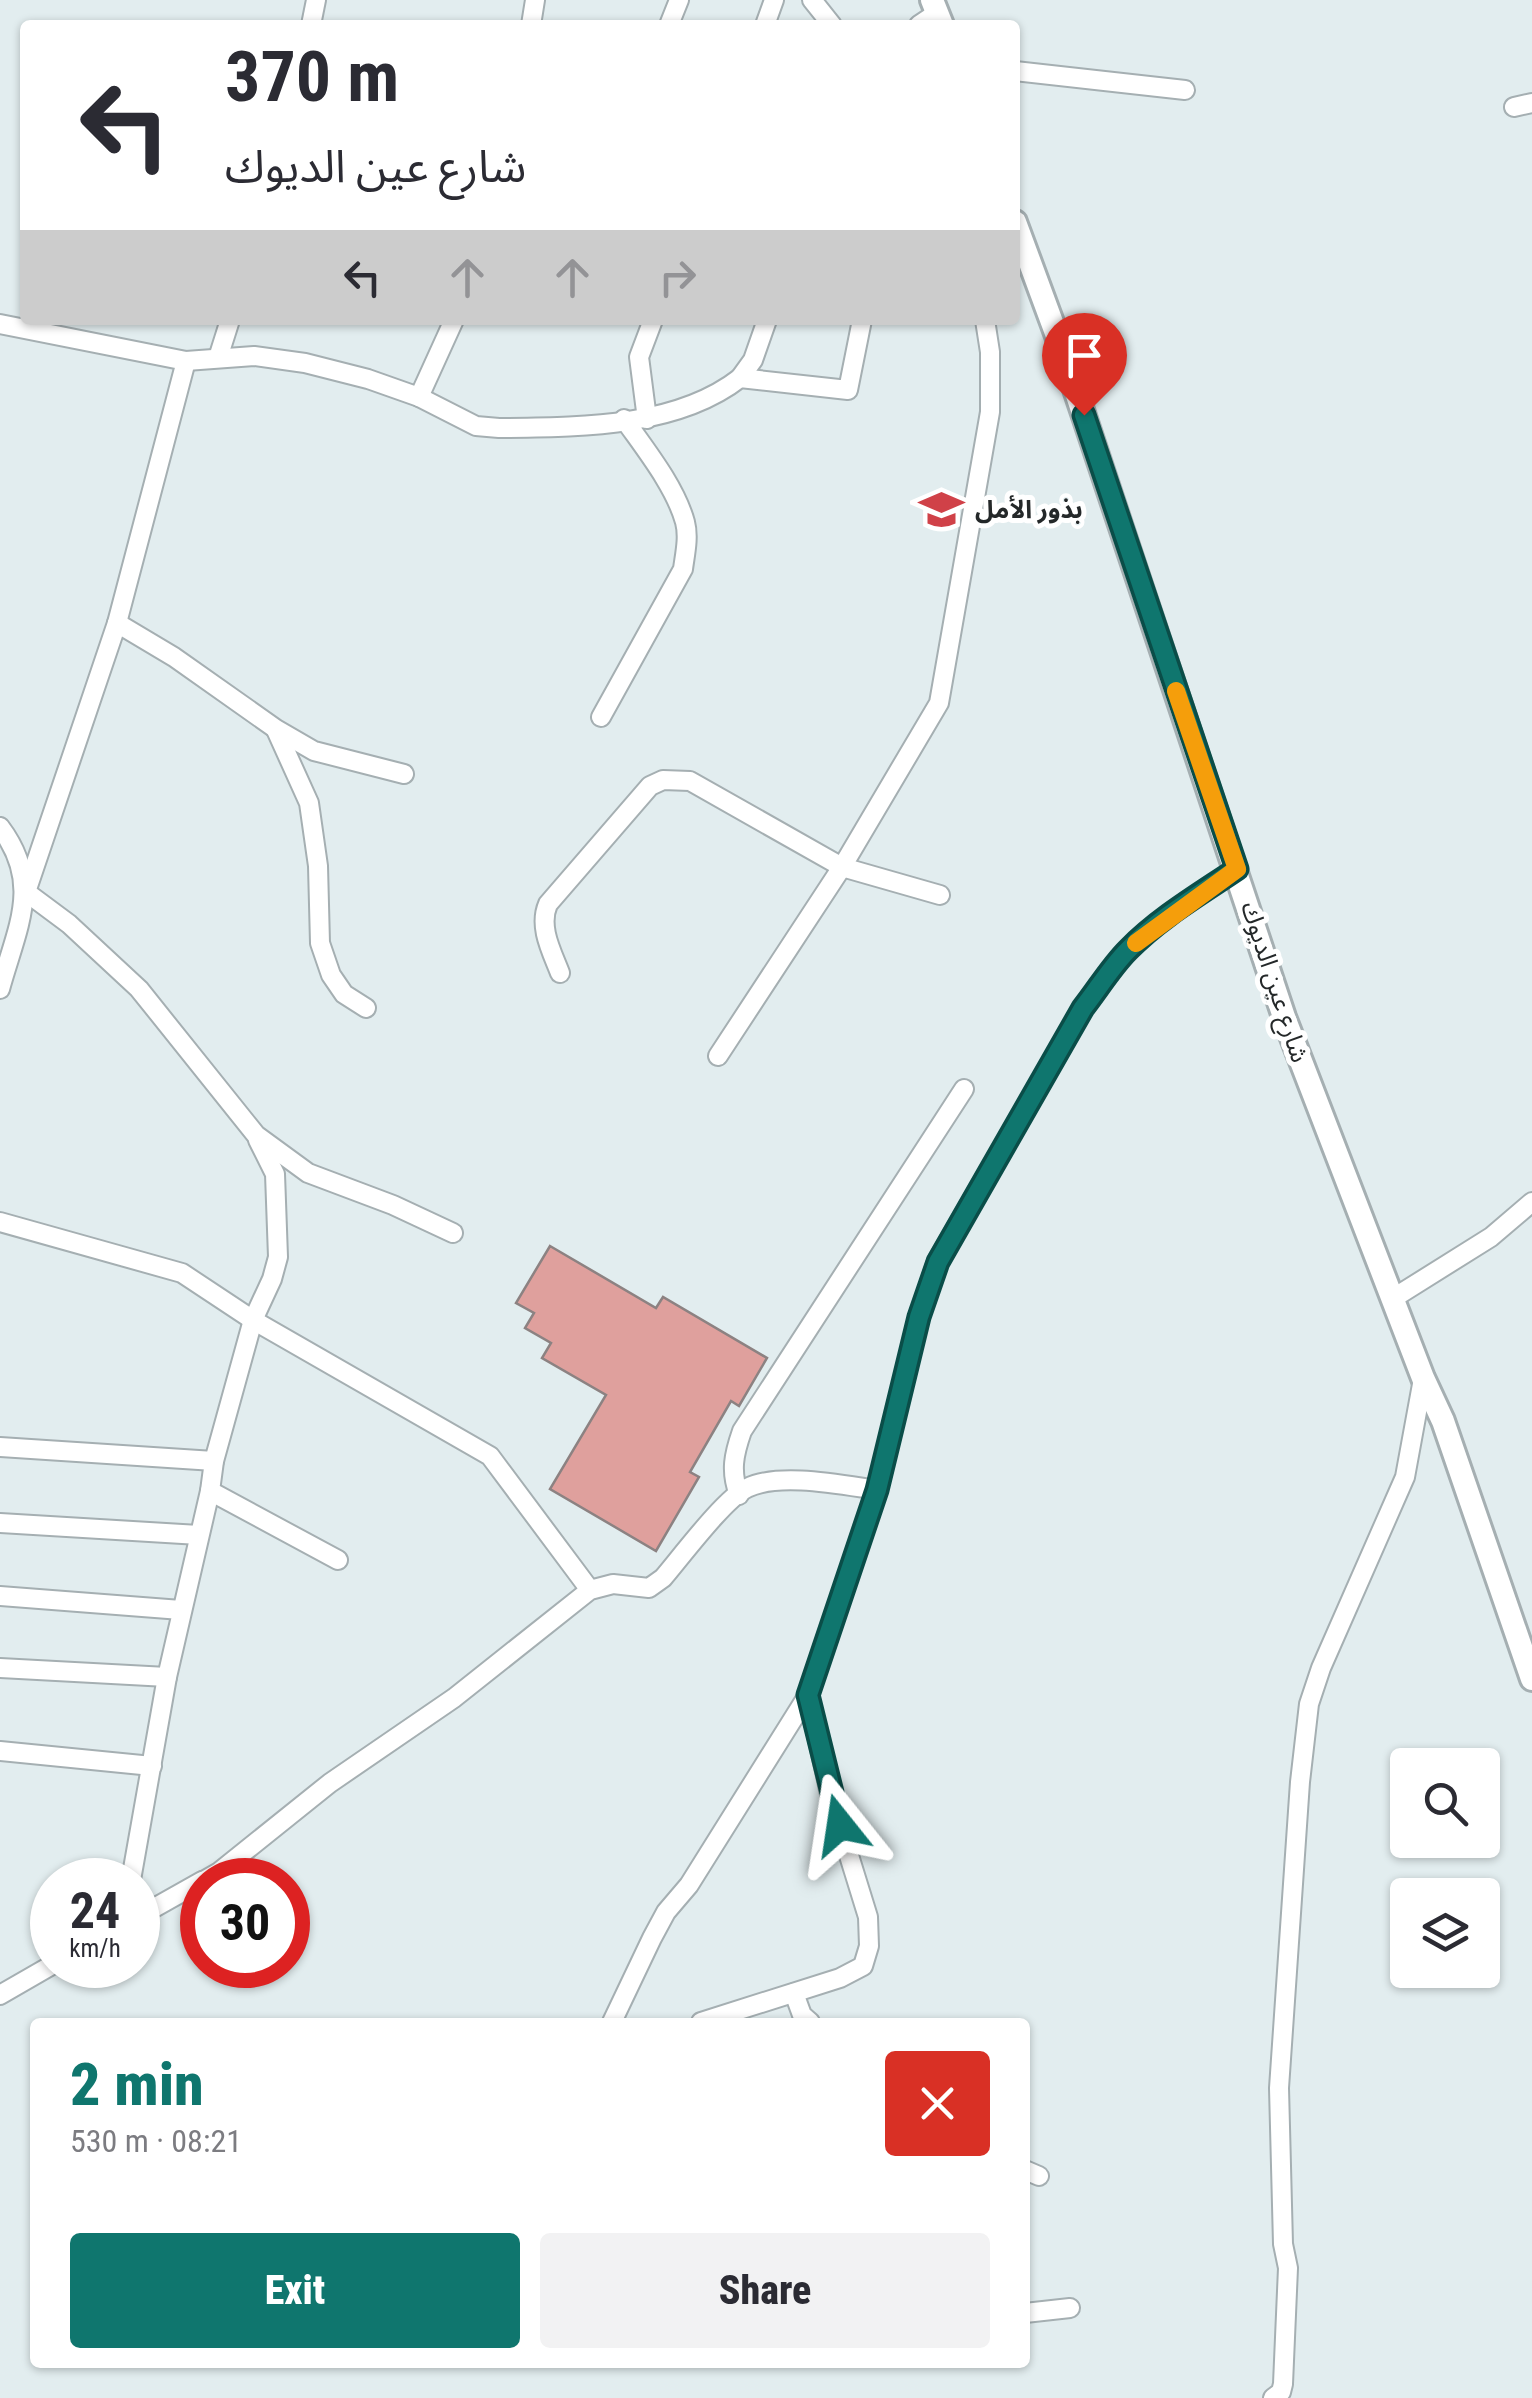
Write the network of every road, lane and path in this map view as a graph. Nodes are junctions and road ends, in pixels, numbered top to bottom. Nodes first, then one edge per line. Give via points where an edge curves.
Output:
1 (812, 0) edge
2 (828, 20) edge
3 (1020, 73) edge
4 (1185, 90) dead end
5 (1020, 236) edge
6 (0, 324) edge
7 (228, 325) edge
8 (452, 325) edge
9 (652, 325) edge
10 (765, 325) edge
11 (861, 325) edge
12 (986, 325) edge
13 (218, 358) junction
14 (186, 361) junction
15 (740, 378) junction
16 (419, 397) junction
17 (624, 419) junction
18 (647, 420) junction
19 (117, 623) junction
20 (602, 716) dead end
21 (276, 729) junction
22 (404, 774) dead end
23 (0, 827) edge
24 (842, 867) junction
25 (1237, 869) junction
26 (26, 892) junction
27 (940, 895) dead end
28 (560, 973) dead end
29 (0, 989) edge
30 (366, 1008) dead end
31 (718, 1056) dead end
32 (964, 1089) dead end
33 (256, 1135) junction
34 (1532, 1202) edge
35 (0, 1222) edge
36 (453, 1233) dead end
37 (1392, 1299) junction
38 (252, 1320) junction
39 (1423, 1378) junction
40 (0, 1447) edge
41 (214, 1460) junction
42 (877, 1490) junction
43 (210, 1491) junction
44 (738, 1494) junction
45 (0, 1522) edge
46 (200, 1535) junction
47 (338, 1560) dead end
48 (590, 1590) junction
49 (0, 1596) edge
50 (181, 1610) junction
51 (0, 1668) edge
52 (167, 1676) junction
53 (1532, 1679) edge
54 (808, 1695) junction
55 (0, 1752) edge
56 (152, 1766) junction
57 (135, 1858) edge
58 (236, 1858) edge
59 (30, 1978) edge
60 (794, 1993) junction
61 (0, 1995) edge
62 (614, 2018) edge
63 (713, 2018) edge
64 (806, 2018) edge
65 (1070, 2308) dead end
66 (1030, 2312) edge
67 (1273, 2398) edge

1 - 2 street
3 - 4 street
5 - 25 main road, شارع عين الديوك
6 - 14 street
7 - 13 street
8 - 16 street
9 - 18 street via 640,357
10 - 15 street
11 - 15 street via 848,390
12 - 24 street via 990,412 939,703
13 - 14 street
13 - 16 street via 305,364
14 - 19 street
15 - 18 street via 717,396
16 - 17 street via 476,426
17 - 18 street
17 - 20 street via 676,503 686,545 683,569
19 - 21 street
19 - 26 street
21 - 22 street via 314,751
21 - 30 street via 309,803 320,943 331,976
23 - 26 street via 16,848
24 - 27 street
24 - 28 street via 690,781 663,780 639,796 548,904 544,926
24 - 31 street
25 - 37 main road, شارع عين الديوك via 1291,1034
25 - 42 street via 1126,951 1083,1008 938,1262
26 - 29 street
26 - 33 street via 138,989
32 - 44 street via 750,1416 734,1455
33 - 36 street via 308,1172
33 - 38 street via 276,1174 278,1257
34 - 37 street via 1491,1237
35 - 38 street via 182,1273
37 - 39 main road, شارع عين الديوك
38 - 41 street
38 - 48 street via 490,1456
39 - 53 main road, شارع عين الديوك
39 - 67 street via 1405,1476 1309,1704 1279,2088 1288,2268 1283,2384
40 - 41 street
41 - 43 street
42 - 44 street via 790,1480
42 - 54 street
43 - 46 street
43 - 47 street
44 - 48 street via 650,1588 613,1584
45 - 46 street
46 - 50 street
48 - 58 street
49 - 50 street
50 - 52 street
51 - 52 street
52 - 56 street
54 - 60 street via 868,1917 869,1946 863,1966
54 - 62 street via 666,1912
55 - 56 street
56 - 57 street
59 - 61 street
60 - 63 street
60 - 64 street
65 - 66 street

